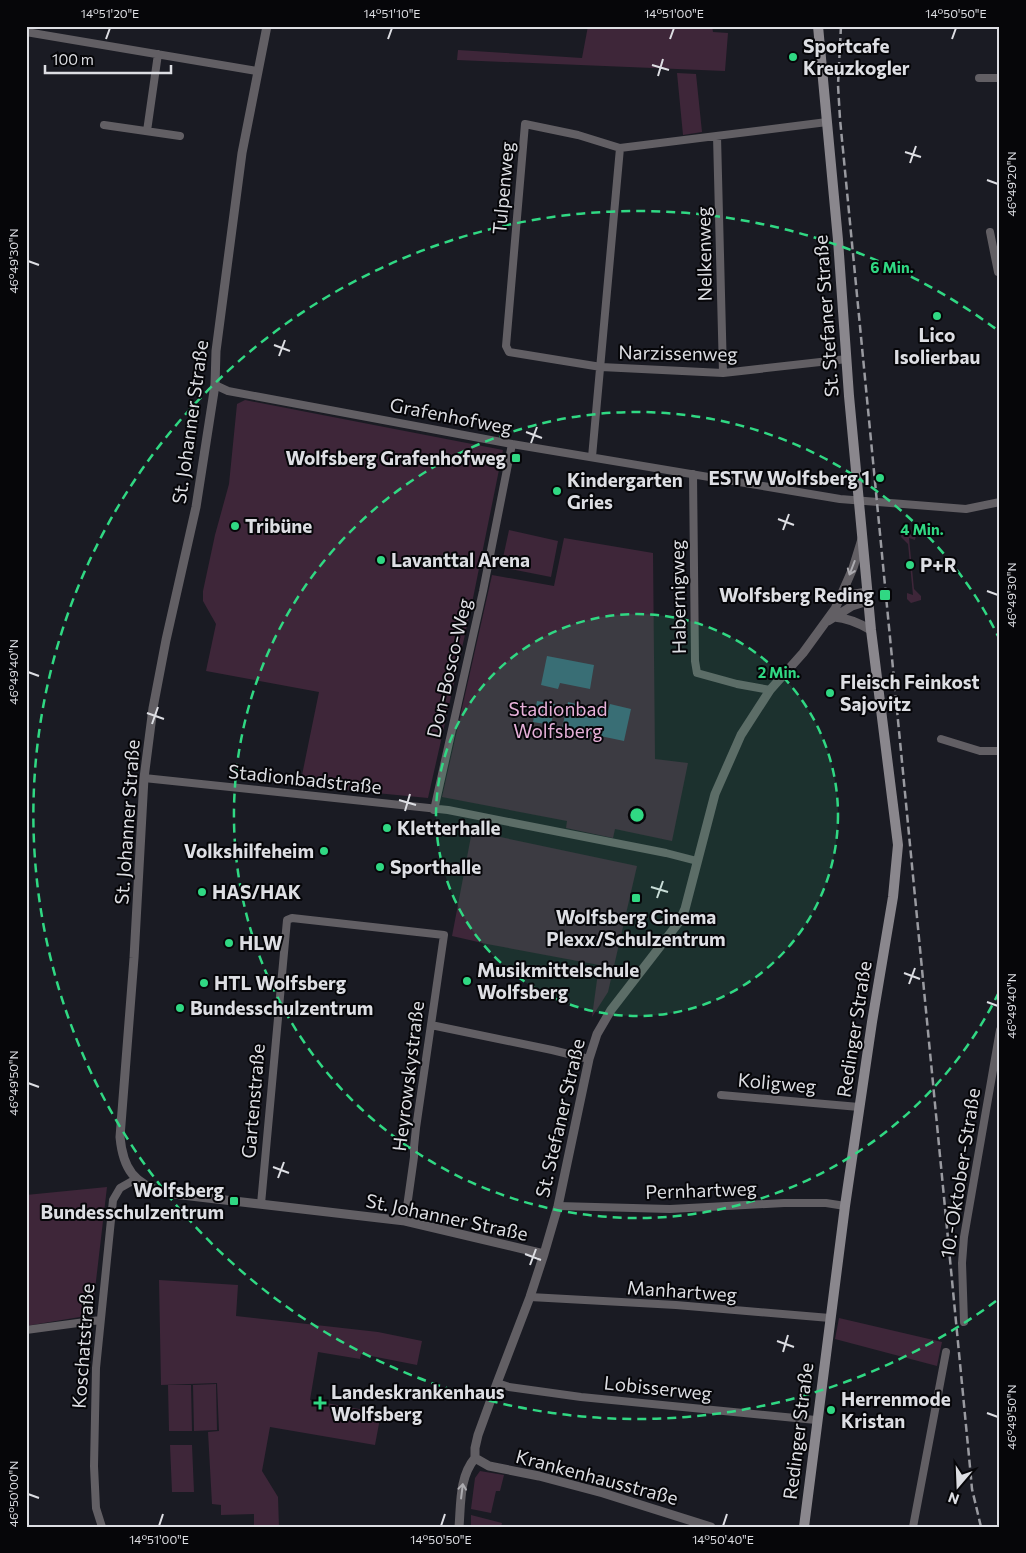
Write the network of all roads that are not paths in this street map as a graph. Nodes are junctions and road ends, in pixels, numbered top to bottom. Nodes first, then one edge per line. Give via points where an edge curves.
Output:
1 (267, 26) edge
2 (818, 26) edge
3 (26, 32) edge
4 (158, 54) junction
5 (257, 71) junction
6 (979, 78) dead end
7 (1000, 78) edge
8 (827, 122) junction
9 (104, 124) dead end
10 (147, 131) junction
11 (180, 136) dead end
12 (717, 136) junction
13 (620, 148) junction
14 (990, 232) dead end
15 (1000, 272) edge
16 (509, 352) joint
17 (847, 359) junction
18 (601, 367) junction
19 (723, 373) junction
20 (215, 385) junction
21 (512, 444) junction
22 (592, 457) junction
23 (693, 474) junction
24 (860, 501) junction
25 (1000, 502) edge
26 (863, 536) junction
27 (868, 596) junction
28 (839, 599) junction
29 (834, 617) junction
30 (822, 626) junction
31 (871, 630) junction
32 (770, 690) junction
33 (941, 740) dead end
34 (1000, 751) edge
35 (144, 778) junction
36 (434, 810) junction
37 (697, 861) junction
38 (444, 936) joint
39 (431, 1025) junction
40 (1000, 1030) edge
41 (589, 1059) junction
42 (721, 1095) dead end
43 (860, 1107) junction
44 (136, 1179) junction
45 (260, 1204) junction
46 (558, 1206) junction
47 (845, 1206) junction
48 (405, 1221) junction
49 (544, 1254) junction
50 (530, 1298) junction
51 (830, 1318) junction
52 (100, 1320) junction
53 (964, 1322) dead end
54 (26, 1330) edge
55 (946, 1352) dead end
56 (497, 1383) junction
57 (816, 1420) junction
58 (475, 1458) junction
59 (102, 1527) edge
60 (459, 1527) edge
61 (711, 1527) edge
62 (804, 1527) edge
63 (913, 1527) edge

1 - 5 street, St. Johanner Straße
2 - 8 main road, St. Stefaner Straße
3 - 4 street
4 - 5 street
4 - 10 street
5 - 20 street, St. Johanner Straße via 234,209 216,351
6 - 7 street
8 - 12 street, Tulpenweg
8 - 17 main road, St. Stefaner Straße
9 - 10 street
10 - 11 street
12 - 13 street, Tulpenweg
12 - 19 street, Nelkenweg
13 - 16 street, Tulpenweg via 525,124 506,346
13 - 18 street
14 - 15 street
16 - 18 street, Narzissenweg
17 - 19 street, Narzissenweg
17 - 24 main road, St. Stefaner Straße
18 - 19 street, Narzissenweg
18 - 22 street
20 - 21 street, Grafenhofweg via 228,391
20 - 35 street, St. Johanner Straße via 196,507 153,708
21 - 22 street, Grafenhofweg
21 - 36 street, Don-Bosco-Weg
22 - 23 street, Grafenhofweg
23 - 24 street, Grafenhofweg
23 - 32 street, Habernigweg via 697,673
24 - 25 street, Grafenhofweg via 966,509
24 - 26 main road, St. Stefaner Straße
26 - 27 main road, Redinger Straße
26 -> 28 street, St. Stefaner Straße
27 - 28 street via 849,595
27 - 29 street, St. Stefaner Straße
27 - 31 main road, Redinger Straße
28 - 30 street, St. Stefaner Straße
29 - 30 street, St. Stefaner Straße
29 - 31 street via 851,620
30 - 32 street, St. Stefaner Straße
31 - 43 main road, Redinger Straße via 898,845 893,897
32 - 37 street, St. Stefaner Straße via 741,735 715,794
33 - 34 street via 980,751
35 - 36 street, Stadionbadstraße
35 - 44 street, St. Johanner Straße via 120,1137 124,1161
36 - 37 street, Stadionbadstraße via 448,810
37 - 41 street, St. Stefaner Straße via 679,922 604,1020
38 - 39 street, Heyrowskystraße
38 - 45 street, Gartenstraße via 287,920
39 - 41 street
39 - 48 street, Heyrowskystraße
40 - 53 street, 10.-Oktober-Straße via 964,1237
41 - 46 street, St. Stefaner Straße
42 - 43 street, Koligweg
43 - 47 main road, Redinger Straße
44 - 45 street, St. Johanner Straße via 165,1193
44 - 52 street, Koschatstraße via 120,1188 113,1200
45 - 48 street, St. Johanner Straße
46 - 47 street, Pernhartweg via 662,1209 826,1203
46 - 49 street, St. Stefaner Straße
47 - 51 main road, Redinger Straße
48 - 49 street, St. Johanner Straße
49 - 50 street, St. Stefaner Straße
50 - 51 street, Manhartweg via 676,1305
50 - 56 street, St. Stefaner Straße
51 - 57 main road, Redinger Straße
52 - 54 street
52 - 59 street, Koschatstraße via 94,1466 96,1508
55 - 63 street
56 - 57 street, Lobisserweg via 581,1397
56 - 58 street, St. Stefaner Straße via 475,1448
57 - 62 main road, Redinger Straße
60 -> 58 street, St. Stefaner Straße via 463,1483 468,1466
58 - 61 street, Krankenhausstraße via 489,1466 603,1493

